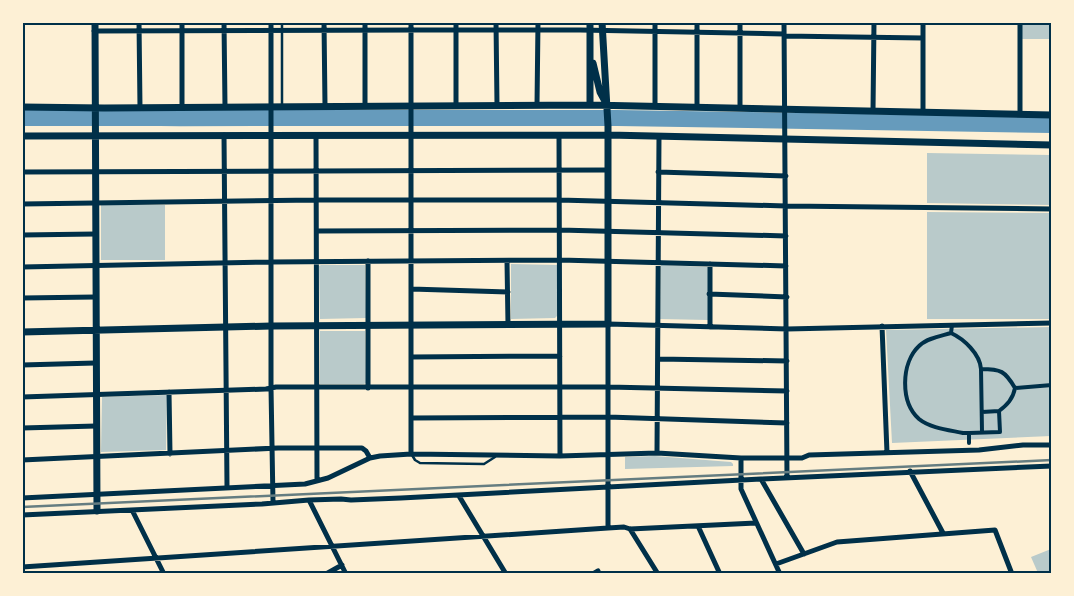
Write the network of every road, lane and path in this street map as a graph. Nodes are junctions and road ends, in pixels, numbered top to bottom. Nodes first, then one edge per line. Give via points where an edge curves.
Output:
1 (94, 22) edge
2 (140, 22) edge
3 (182, 22) edge
4 (224, 22) edge
5 (271, 22) edge
6 (282, 22) edge
7 (324, 22) edge
8 (365, 22) edge
9 (411, 22) edge
10 (456, 22) edge
11 (496, 22) edge
12 (538, 22) edge
13 (590, 22) edge
14 (602, 22) edge
15 (655, 22) edge
16 (697, 22) edge
17 (740, 22) edge
18 (784, 22) edge
19 (874, 22) edge
20 (923, 22) edge
21 (1020, 22) edge
22 (324, 30) junction
23 (366, 30) junction
24 (411, 30) junction
25 (456, 30) junction
26 (496, 30) junction
27 (538, 30) junction
28 (224, 31) junction
29 (271, 31) junction
30 (282, 31) junction
31 (590, 31) junction
32 (602, 31) junction
33 (94, 32) junction
34 (139, 32) junction
35 (182, 32) junction
36 (655, 32) junction
37 (697, 33) junction
38 (740, 34) junction
39 (784, 35) junction
40 (874, 37) junction
41 (923, 38) junction
42 (590, 54) junction
43 (411, 105) junction
44 (456, 105) junction
45 (497, 105) junction
46 (537, 105) junction
47 (590, 105) junction
48 (325, 106) junction
49 (365, 106) junction
50 (655, 106) junction
51 (22, 107) edge
52 (225, 107) junction
53 (271, 107) junction
54 (282, 107) junction
55 (697, 107) junction
56 (140, 108) junction
57 (182, 108) junction
58 (740, 108) junction
59 (607, 109) junction
60 (873, 111) junction
61 (95, 112) junction
62 (785, 112) junction
63 (923, 112) junction
64 (1020, 114) junction
65 (1052, 115) edge
66 (271, 131) junction
67 (95, 135) junction
68 (224, 135) junction
69 (316, 135) junction
70 (412, 135) junction
71 (559, 135) junction
72 (608, 135) junction
73 (22, 136) edge
74 (659, 136) junction
75 (785, 136) junction
76 (1052, 145) edge
77 (316, 170) junction
78 (559, 170) junction
79 (608, 170) junction
80 (95, 171) junction
81 (412, 171) junction
82 (22, 172) edge
83 (225, 172) junction
84 (271, 172) junction
85 (658, 172) junction
86 (786, 176) junction
87 (317, 200) junction
88 (559, 200) junction
89 (412, 201) junction
90 (608, 201) junction
91 (95, 202) junction
92 (225, 202) junction
93 (271, 202) junction
94 (658, 202) junction
95 (22, 204) edge
96 (786, 206) junction
97 (1052, 209) edge
98 (560, 230) junction
99 (317, 231) junction
100 (411, 231) junction
101 (608, 232) junction
102 (658, 233) junction
103 (95, 234) junction
104 (22, 236) edge
105 (786, 236) junction
106 (560, 260) junction
107 (317, 261) junction
108 (368, 261) junction
109 (411, 261) junction
110 (508, 261) junction
111 (608, 261) junction
112 (225, 262) junction
113 (271, 262) junction
114 (658, 262) junction
115 (710, 264) junction
116 (95, 265) junction
117 (22, 266) edge
118 (786, 266) junction
119 (411, 290) junction
120 (508, 292) junction
121 (710, 294) junction
122 (95, 297) junction
123 (787, 297) junction
124 (22, 298) edge
125 (560, 323) junction
126 (1052, 323) edge
127 (411, 324) junction
128 (508, 324) junction
129 (608, 324) junction
130 (368, 325) junction
131 (658, 325) junction
132 (952, 325) junction
133 (272, 326) junction
134 (317, 326) junction
135 (882, 326) junction
136 (225, 327) junction
137 (710, 327) junction
138 (788, 329) junction
139 (95, 331) junction
140 (22, 332) edge
141 (951, 333) junction
142 (560, 356) junction
143 (411, 357) junction
144 (658, 359) junction
145 (787, 361) junction
146 (95, 363) junction
147 (22, 366) edge
148 (981, 369) junction
149 (1052, 385) edge
150 (561, 387) junction
151 (608, 387) junction
152 (271, 388) junction
153 (317, 388) junction
154 (368, 388) junction
155 (411, 388) junction
156 (658, 388) junction
157 (1015, 388) junction
158 (226, 390) junction
159 (787, 391) junction
160 (169, 392) junction
161 (96, 395) junction
162 (22, 397) edge
163 (999, 411) junction
164 (982, 412) junction
165 (560, 417) junction
166 (608, 417) junction
167 (411, 418) junction
168 (658, 419) junction
169 (787, 423) junction
170 (96, 426) junction
171 (22, 428) edge
172 (982, 432) junction
173 (969, 433) junction
174 (968, 443) dead end
175 (1052, 445) edge
176 (317, 448) junction
177 (272, 449) junction
178 (226, 451) junction
179 (658, 453) junction
180 (887, 453) junction
181 (170, 454) junction
182 (411, 454) junction
183 (498, 454) junction
184 (608, 454) junction
185 (96, 456) junction
186 (560, 456) junction
187 (370, 458) junction
188 (740, 458) junction
189 (787, 458) junction
190 (22, 460) edge
191 (1052, 466) edge
192 (910, 471) junction
193 (787, 478) junction
194 (761, 479) junction
195 (740, 480) junction
196 (317, 481) junction
197 (273, 486) junction
198 (607, 486) junction
199 (227, 487) junction
200 (96, 494) junction
201 (459, 496) junction
202 (22, 498) edge
203 (309, 500) junction
204 (273, 502) junction
205 (132, 510) junction
206 (97, 511) junction
207 (22, 515) edge
208 (756, 523) junction
209 (698, 526) junction
210 (608, 528) junction
211 (630, 529) junction
212 (943, 533) junction
213 (484, 536) junction
214 (333, 545) junction
215 (804, 554) junction
216 (156, 558) junction
217 (776, 564) junction
218 (342, 565) junction
219 (22, 566) edge
220 (164, 574) edge
221 (326, 574) edge
222 (346, 574) edge
223 (506, 574) edge
224 (658, 574) edge
225 (720, 574) edge
226 (780, 574) edge
227 (1012, 574) edge

1 - 33 street
2 - 34 street
3 - 35 street
4 - 28 street
5 - 29 street
6 - 30 lane
7 - 22 street
8 - 23 street
9 - 24 street
10 - 25 street
11 - 26 street
12 - 27 street
13 - 31 street
14 - 32 street
15 - 36 street
16 - 37 street
17 - 38 street
18 - 39 street
19 - 40 street
20 - 41 street
21 - 64 street
22 - 23 street
22 - 30 street
22 - 48 street
23 - 24 street
23 - 49 street
24 - 25 street
24 - 43 street
25 - 26 street
25 - 44 street
26 - 27 street
26 - 45 street
27 - 31 street
27 - 46 street
28 - 29 street
28 - 35 street
28 - 52 street
29 - 30 street
29 - 53 street
30 - 54 lane
31 - 32 street
31 - 42 street
32 - 36 street
32 - 59 street
33 - 34 street
33 - 61 street
34 - 35 street
34 - 56 street
35 - 57 street
36 - 37 street
36 - 50 street
37 - 38 street
37 - 55 street
38 - 39 street
38 - 58 street
39 - 40 street
39 - 62 street
40 - 41 street
40 - 60 street
41 - 63 street
42 - 47 street
42 - 59 street
43 - 44 street
43 - 49 street
43 - 70 street
44 - 45 street
45 - 46 street
46 - 47 street
47 - 59 street
48 - 49 street
48 - 54 street
50 - 55 street
50 - 59 street
51 - 61 street
52 - 53 street
52 - 57 street
53 - 54 street
53 - 66 street
55 - 58 street
56 - 57 street
56 - 61 street
58 - 62 street
59 - 72 street
60 - 62 street
60 - 63 street
61 - 67 street
62 - 75 street
63 - 64 street
64 - 65 street
66 - 68 street
66 - 69 street
66 - 84 street
67 - 68 street
67 - 73 street
67 - 80 street
68 - 83 street
69 - 70 street
69 - 77 street
70 - 71 street
70 - 81 street
71 - 72 street
71 - 78 street
72 - 74 street
72 - 79 street
74 - 75 street
74 - 85 street
75 - 76 street
75 - 86 street
77 - 81 street
77 - 84 street
77 - 87 street
78 - 79 street
78 - 81 street
78 - 88 street
79 - 90 street
80 - 82 street
80 - 83 street
80 - 91 street
81 - 89 street
83 - 84 street
83 - 92 street
84 - 93 street
85 - 86 street
85 - 94 street
86 - 96 street
87 - 89 street
87 - 93 street
87 - 99 street
88 - 89 street
88 - 90 street
88 - 98 street
89 - 100 street
90 - 94 street
90 - 101 street
91 - 92 street
91 - 95 street
91 - 103 street
92 - 93 street
92 - 112 street
93 - 113 street
94 - 96 street
94 - 102 street
96 - 97 street
96 - 105 street
98 - 100 street
98 - 101 street
98 - 106 street
99 - 100 street
99 - 107 street
100 - 109 street
101 - 102 street
101 - 111 street
102 - 105 street
102 - 114 street
103 - 104 street
103 - 116 street
105 - 118 street
106 - 110 street
106 - 111 street
106 - 125 street
107 - 108 street
107 - 113 street
107 - 134 street
108 - 109 street
108 - 130 street
109 - 110 street
109 - 119 street
110 - 120 street
111 - 114 street
111 - 129 street
112 - 113 street
112 - 116 street
112 - 136 street
113 - 133 street
114 - 115 street
114 - 131 street
115 - 118 street
115 - 121 street
116 - 117 street
116 - 122 street
118 - 123 street
119 - 120 street
119 - 127 street
120 - 128 street
121 - 123 street
121 - 137 street
122 - 124 street
122 - 139 street
123 - 138 street
125 - 128 street
125 - 129 street
125 - 142 street
126 - 132 street
127 - 128 street
127 - 130 street
127 - 143 street
129 - 131 street
129 - 151 street
130 - 134 street
130 - 154 street
131 - 137 street
131 - 144 street
132 - 135 street
132 - 141 street
133 - 134 street
133 - 136 street
133 - 152 street
134 - 153 street
135 - 138 street
135 - 180 street
136 - 139 street
136 - 158 street
137 - 138 street
138 - 145 street
139 - 140 street
139 - 146 street
141 - 148 street via 973,350
141 - 173 street via 925,341 911,355 905,373 908,397 912,410 926,423
142 - 143 street
142 - 150 street
143 - 155 street
144 - 145 street
144 - 156 street
145 - 159 street
146 - 147 street
146 - 161 street
148 - 157 street via 1002,371
148 - 164 street
149 - 157 street
150 - 151 street
150 - 155 street
150 - 165 street
151 - 156 street
151 - 166 street
152 - 153 street
152 - 158 street
152 - 177 street
153 - 154 street
153 - 176 street
154 - 155 street
155 - 167 street
156 - 159 street
156 - 168 street
157 - 163 street via 1010,402
158 - 160 street
158 - 178 street
159 - 169 street
160 - 161 street
160 - 181 street
161 - 162 street
161 - 170 street
163 - 164 street
163 - 172 street via 1000,432
164 - 172 street
165 - 166 street
165 - 167 street
165 - 186 street
166 - 168 street
166 - 184 street
167 - 182 street
168 - 169 street
168 - 179 street
169 - 189 street
170 - 171 street
170 - 185 street
172 - 173 street
173 - 174 street
175 - 180 street
176 - 177 street
176 - 187 street via 362,448
176 - 196 street
177 - 178 street
177 - 197 street
178 - 181 street
178 - 199 street
179 - 184 street
179 - 188 street
180 - 189 street
181 - 185 street
182 - 183 street
182 - 183 lane via 420,463 484,464
182 - 187 street
183 - 186 street
184 - 186 street
184 - 198 street
185 - 190 street
185 - 200 street
187 - 196 street
188 - 189 street
188 - 195 street
189 - 193 street
191 - 192 street
192 - 193 street
192 - 212 street
193 - 194 street
194 - 195 street
194 - 215 street
195 - 198 street
195 - 208 street
196 - 197 street
197 - 199 street
197 - 204 street
198 - 201 street
198 - 210 street
199 - 200 street
200 - 202 street
200 - 206 street
201 - 203 street
201 - 213 street
203 - 204 street
203 - 214 street
204 - 205 street
205 - 206 street
205 - 216 street
206 - 207 street
208 - 209 street
208 - 217 street
209 - 211 street
209 - 225 street
210 - 211 street
210 - 213 street
211 - 224 street
212 - 215 street via 837,542
212 - 227 street via 995,530
213 - 214 street
213 - 223 street
214 - 216 street
214 - 218 street
215 - 217 street
216 - 219 street
216 - 220 street
217 - 226 street
218 - 221 street
218 - 222 street

